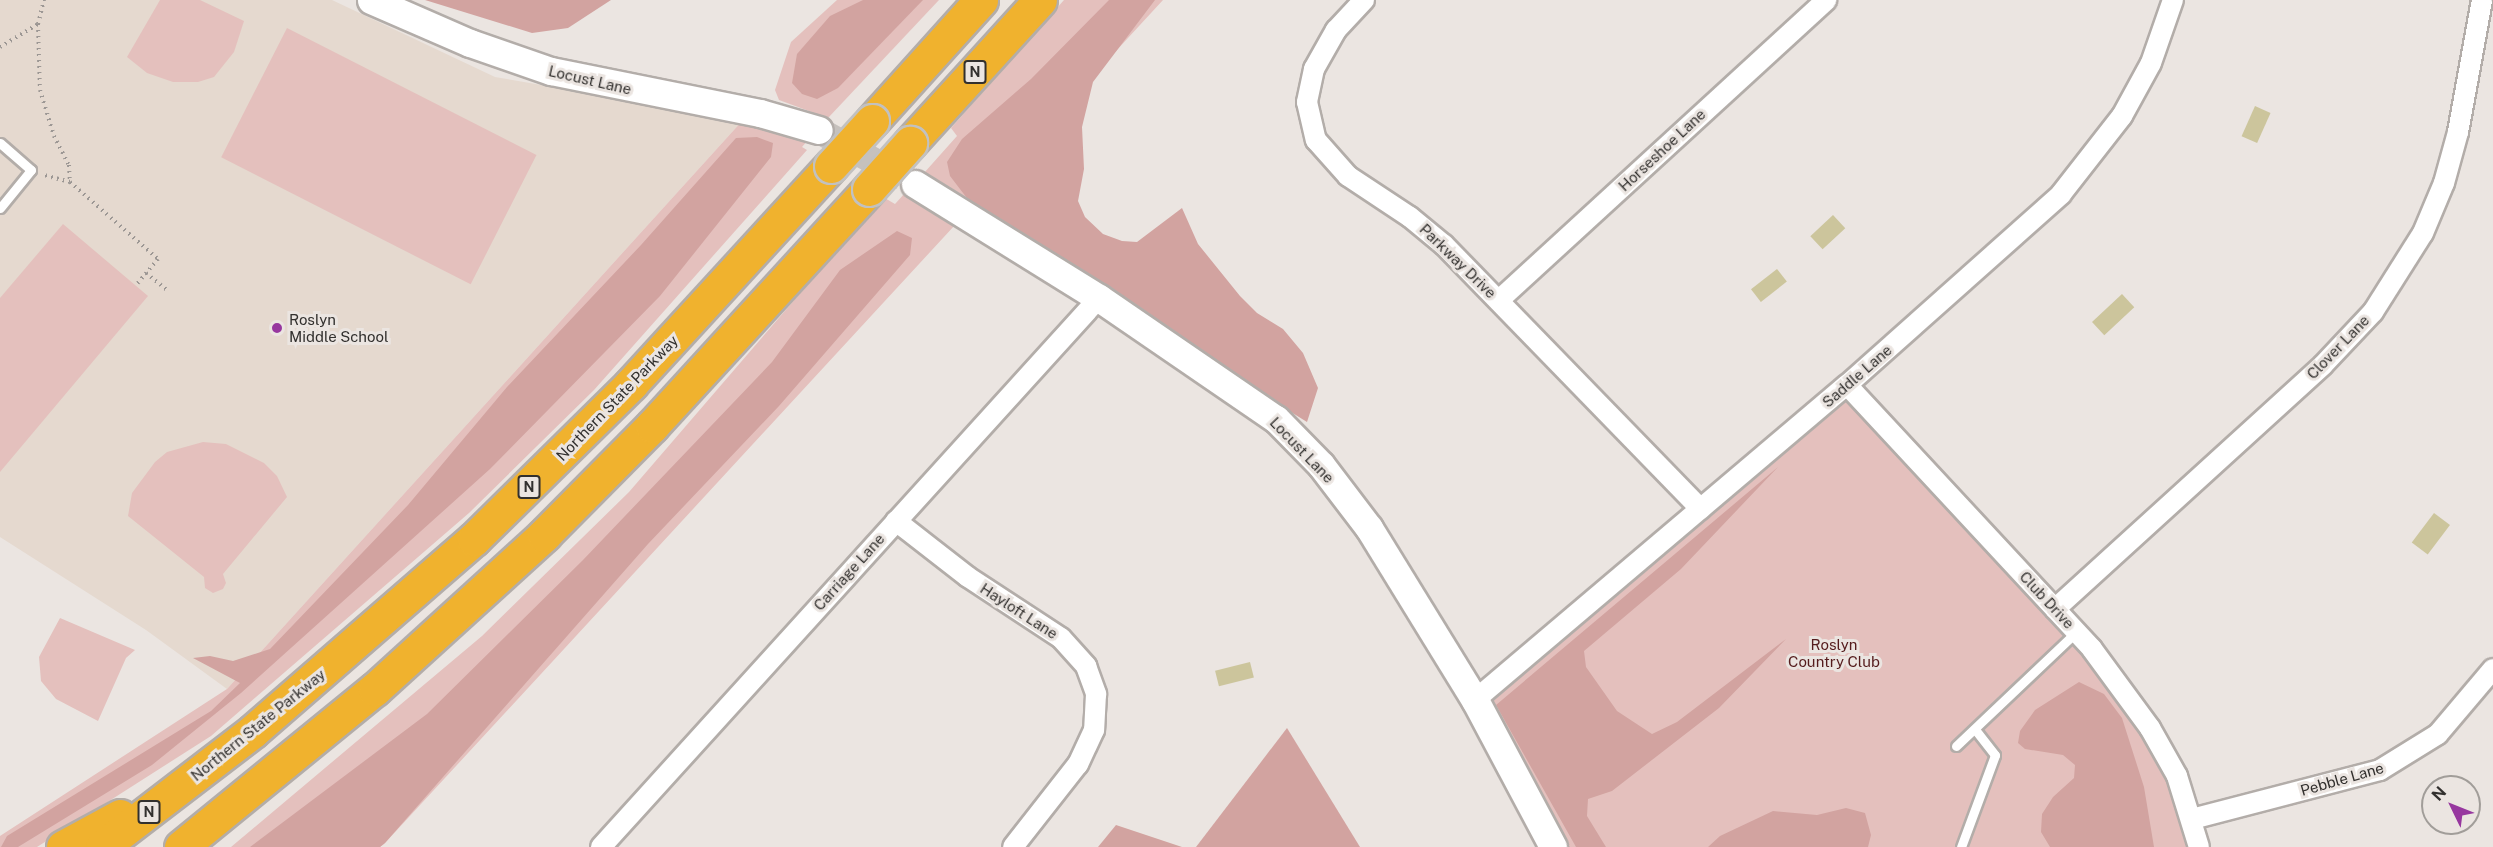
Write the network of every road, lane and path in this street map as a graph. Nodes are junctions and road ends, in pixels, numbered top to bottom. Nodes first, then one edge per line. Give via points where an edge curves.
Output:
1 (44, 0) edge
2 (371, 0) edge
3 (981, 0) edge
4 (1040, 0) edge
5 (1364, 0) edge
6 (1826, 0) edge
7 (2173, 0) edge
8 (2482, 0) edge
9 (38, 24) junction
10 (0, 47) edge
11 (819, 130) tunnel mouth
12 (0, 143) edge
13 (31, 170) junction
14 (70, 182) junction
15 (915, 184) tunnel mouth
16 (0, 208) edge
17 (146, 273) junction
18 (135, 285) dead end
19 (168, 291) dead end
20 (1098, 298) junction
21 (1499, 300) junction
22 (1847, 386) junction
23 (1701, 509) junction
24 (896, 521) junction
25 (2055, 609) junction
26 (2076, 632) junction
27 (2493, 669) edge
28 (1475, 700) junction
29 (1975, 729) junction
30 (316, 739) junction
31 (1956, 746) dead end
32 (196, 776) junction
33 (2192, 819) junction
34 (63, 847) edge
35 (102, 847) edge
36 (181, 847) edge
37 (215, 847) edge
38 (601, 847) edge
39 (1013, 847) edge
40 (1553, 847) edge
41 (1962, 847) edge
42 (2199, 847) edge

1 - 9 path
2 - 11 street, Locust Lane via 542,69 760,113
3 - 32 highway, Northern State Parkway / N, bridge via 639,377 527,489 365,637
4 - 30 highway, N, bridge via 592,488 439,633
5 - 21 street, Parkway Drive via 1335,30 1314,69 1307,102 1316,140 1331,162 1426,229
6 - 21 street, Horseshoe Lane
7 - 22 street, Saddle Lane via 2151,63 2093,158 2035,219
8 - 25 street, Clover Lane via 2458,132 2444,183 2423,233 2386,293 2323,365
9 - 10 path
9 - 14 path via 40,90 47,118 69,165
12 - 13 lane
13 - 14 path
13 - 16 lane
14 - 17 path via 158,259
15 - 20 street, Locust Lane
17 - 18 path
17 - 19 path
20 - 24 street, Carriage Lane
20 - 28 street, Locust Lane via 1276,419 1321,465 1369,528
21 - 23 street, Parkway Drive
22 - 23 street, Saddle Lane
22 - 25 street, Club Drive
23 - 28 street, Saddle Lane
24 - 38 street, Carriage Lane
24 - 39 street, Hayloft Lane via 968,577 1061,638 1089,675 1096,694 1090,739 1078,764
25 - 26 street, Club Drive
26 - 29 lane
26 - 33 street, Club Drive via 2150,728 2177,776
27 - 33 street, Pebble Lane via 2438,734 2380,770
28 - 40 street, Locust Lane
29 - 31 lane
29 - 41 lane via 1995,755
30 - 36 highway, N
30 - 37 highway
32 - 34 highway
32 - 35 highway, Northern State Parkway / N
33 - 42 street, Club Drive

